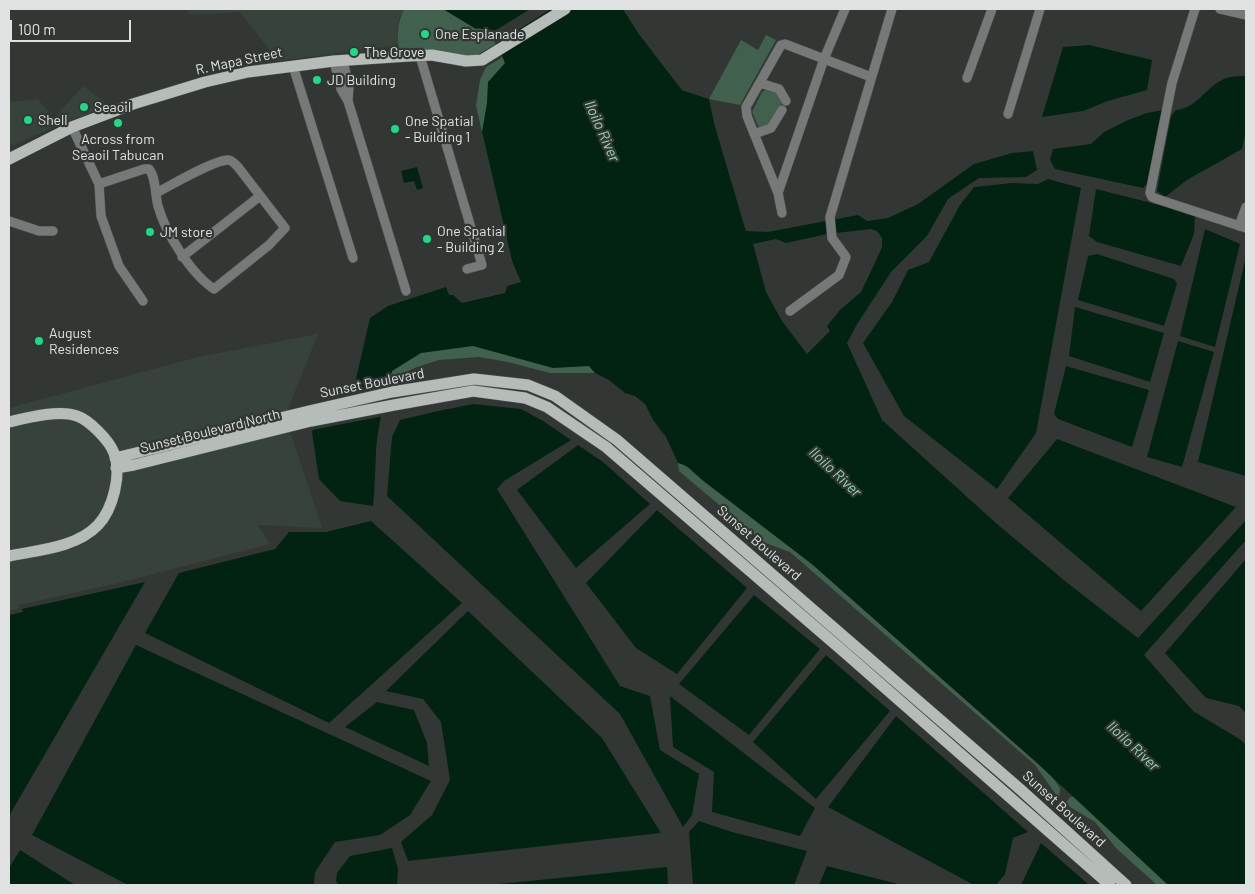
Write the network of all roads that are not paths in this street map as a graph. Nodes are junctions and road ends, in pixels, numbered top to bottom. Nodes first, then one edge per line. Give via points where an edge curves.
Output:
1 (565, 9) edge
2 (845, 9) edge
3 (892, 9) edge
4 (992, 9) edge
5 (1040, 9) edge
6 (1195, 9) edge
7 (1220, 9) edge
8 (1246, 15) edge
9 (420, 56) junction
10 (824, 59) junction
11 (338, 61) junction
12 (293, 66) junction
13 (871, 77) junction
14 (967, 78) dead end
15 (760, 83) junction
16 (1008, 114) dead end
17 (72, 128) junction
18 (754, 134) junction
19 (9, 159) edge
20 (99, 184) junction
21 (156, 193) junction
22 (778, 193) junction
23 (260, 196) junction
24 (1246, 207) edge
25 (782, 213) dead end
26 (9, 221) edge
27 (1243, 227) edge
28 (53, 231) dead end
29 (182, 256) junction
30 (353, 258) dead end
31 (467, 269) dead end
32 (406, 291) dead end
33 (143, 301) dead end
34 (790, 311) dead end
35 (310, 416) junction
36 (9, 422) edge
37 (116, 463) junction
38 (9, 556) edge
39 (864, 661) junction
40 (1110, 885) edge
41 (1126, 885) edge

1 - 9 main road, R. Mapa Street via 487,58 466,61
2 - 10 street
3 - 13 street
4 - 14 street
5 - 16 street
6 - 27 street via 1172,83 1150,193 1157,199
7 - 8 street
9 - 11 main road, R. Mapa Street
9 - 31 street via 482,265
10 - 13 street
10 - 15 street via 781,45
10 - 22 street
11 - 12 main road, R. Mapa Street
11 - 32 street via 341,89 348,102
12 - 17 main road, R. Mapa Street via 205,82 133,104
12 - 30 street
13 - 34 street via 830,217 832,238 846,256 839,275
15 - 18 street via 746,107
15 - 18 street via 779,89 784,105 771,128
17 - 19 main road, R. Mapa Street
17 - 20 street
18 - 22 street
20 - 21 street via 148,169 152,172
20 - 33 street via 101,216 108,240 119,266
21 - 23 street via 227,160 234,162
21 - 29 street via 161,216
22 - 25 street
23 - 29 street
23 - 29 street via 285,228 216,288 212,288
24 - 27 street
26 - 28 street via 39,231
35 - 37 main road, Sunset Boulevard North via 134,465
35 - 39 main road, Sunset Boulevard via 474,391 525,398 547,407 606,447
35 - 39 main road, Sunset Boulevard via 392,392 474,379 528,386 555,396 617,440
36 - 37 main road via 46,414 75,415 94,428 111,446
37 - 38 main road via 115,487 98,526 75,541
39 - 40 main road, Sunset Boulevard
39 - 41 main road, Sunset Boulevard via 1021,790

